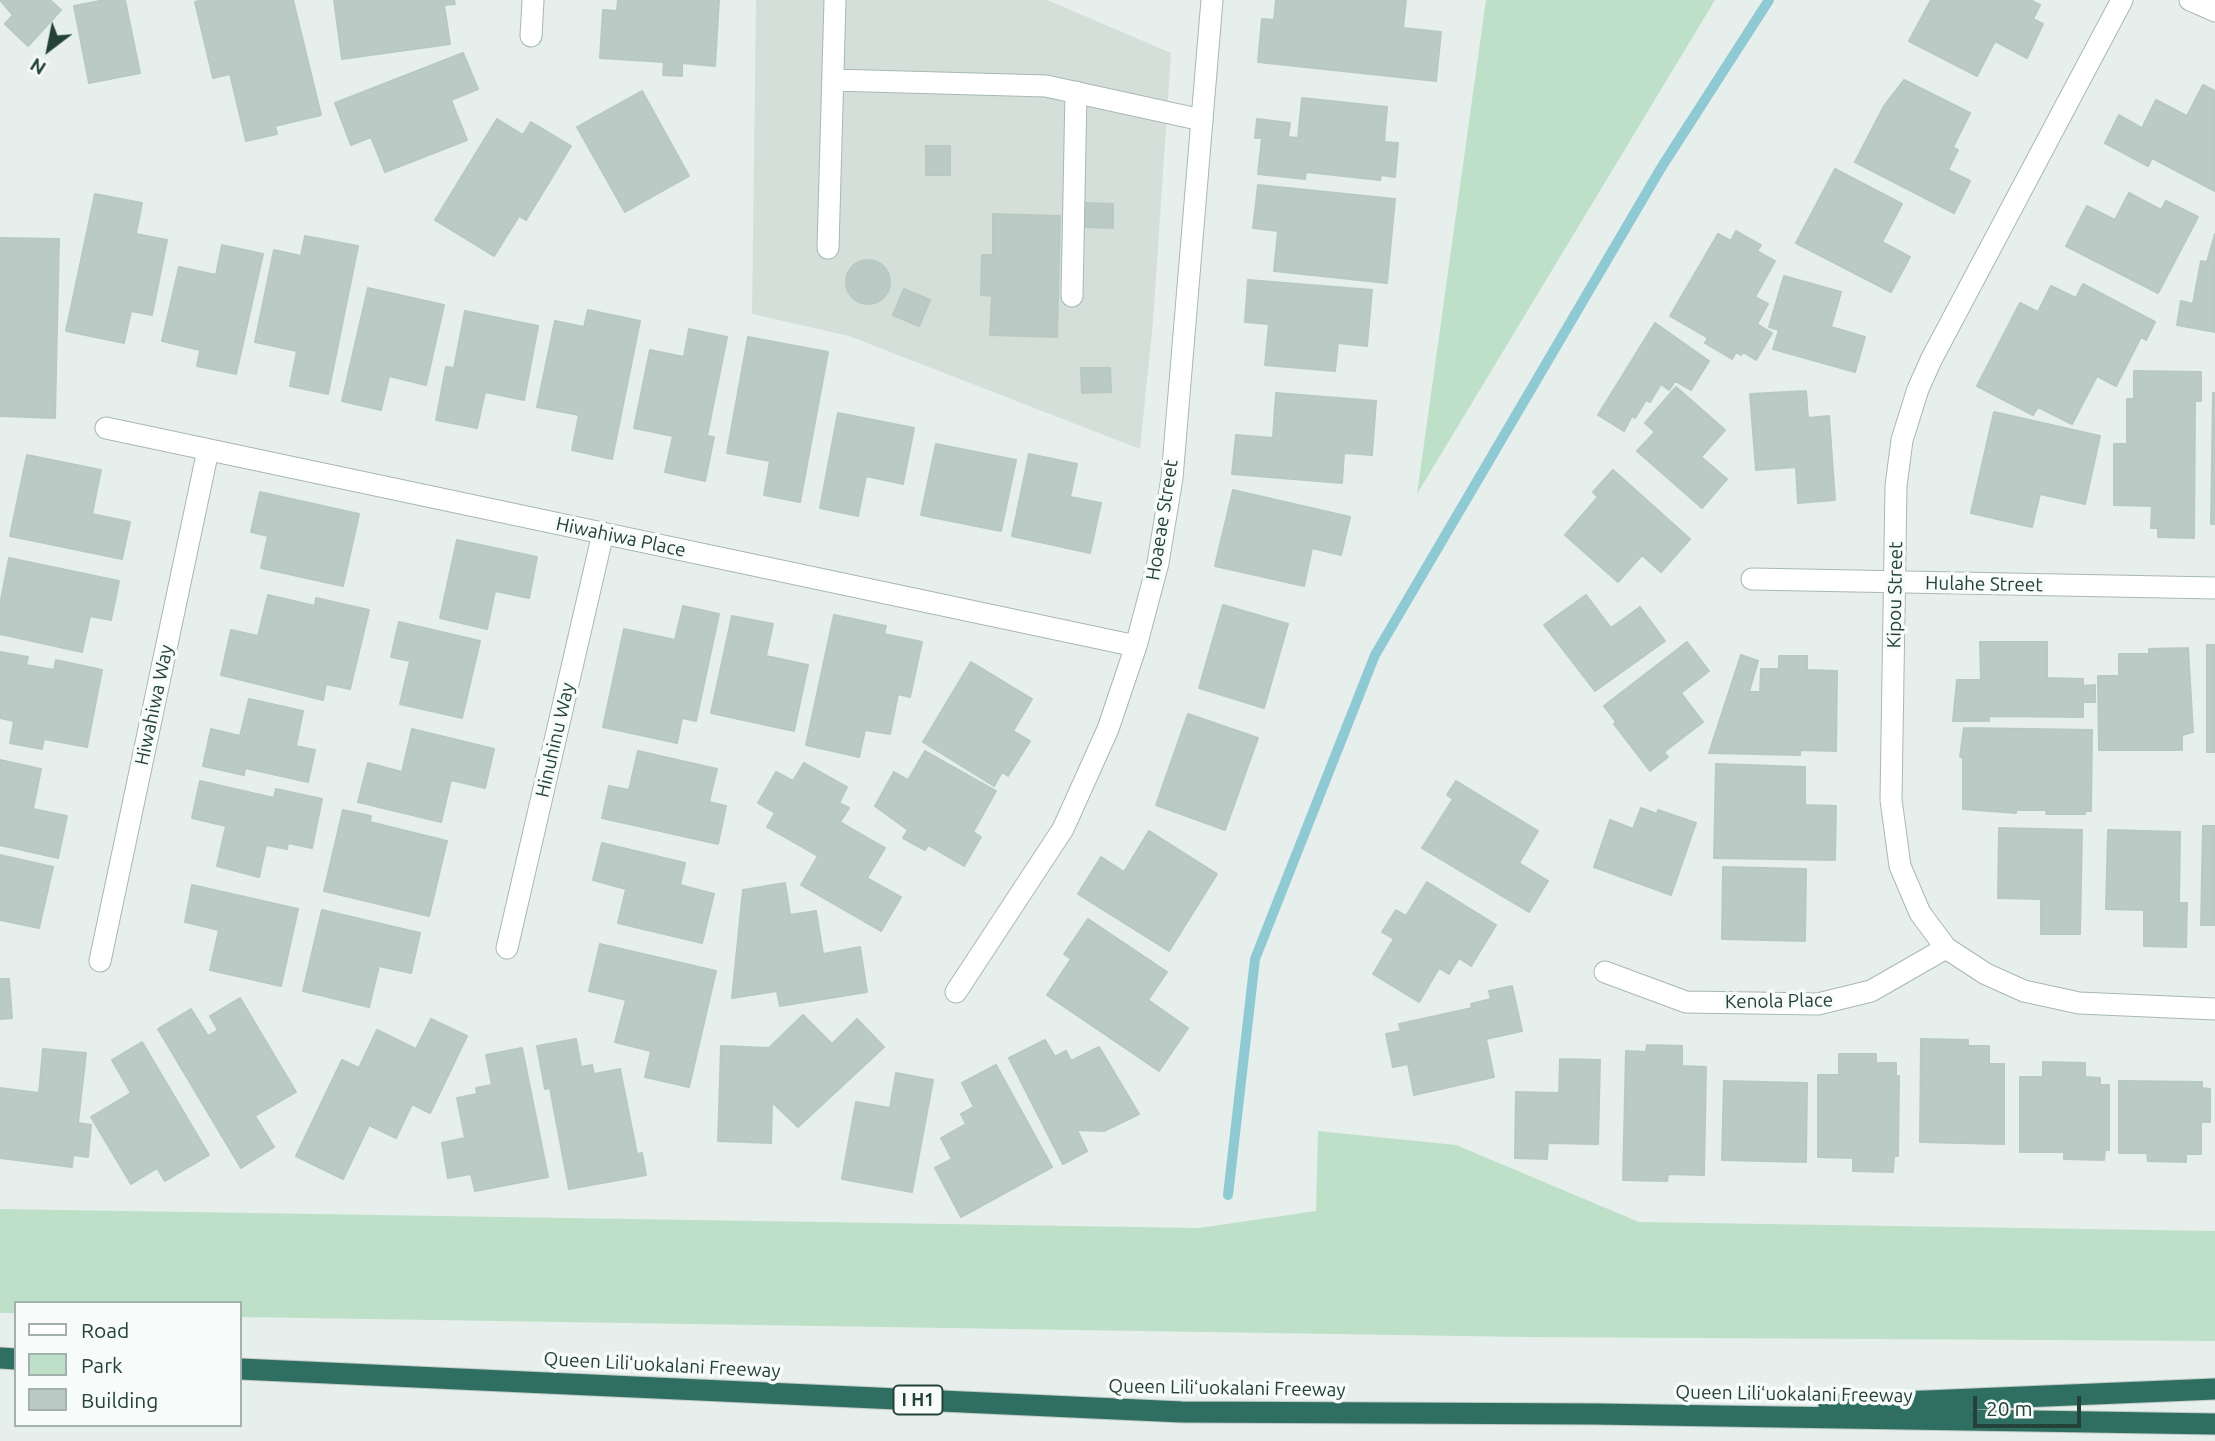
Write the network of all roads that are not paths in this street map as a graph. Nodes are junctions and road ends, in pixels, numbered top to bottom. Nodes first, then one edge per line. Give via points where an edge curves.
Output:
1 (533, 0) edge
2 (835, 0) edge
3 (1212, 0) edge
4 (2122, 0) edge
5 (2190, 0) edge
6 (2215, 11) edge
7 (531, 36) dead end
8 (833, 80) junction
9 (1076, 92) junction
10 (1202, 120) junction
11 (828, 248) dead end
12 (1072, 296) dead end
13 (106, 428) dead end
14 (208, 450) junction
15 (603, 533) junction
16 (1752, 579) dead end
17 (1895, 583) junction
18 (2215, 587) edge
19 (1136, 646) junction
20 (507, 948) dead end
21 (1947, 948) junction
22 (100, 961) dead end
23 (1605, 972) dead end
24 (956, 992) dead end
25 (2215, 1009) edge
26 (242, 1369) edge
27 (2215, 1389) edge
28 (1596, 1414) junction
29 (2215, 1424) edge

1 - 7 street
2 - 8 street
3 - 10 street, Hoaeae Street
4 - 17 street, Kipou Street via 1918,389 1902,440 1896,486
5 - 6 street
8 - 9 street via 1046,86
8 - 11 street
9 - 10 street
9 - 12 street
10 - 19 street, Hoaeae Street via 1172,478 1158,563
13 - 14 street, Hiwahiwa Place
14 - 15 street, Hiwahiwa Place
14 - 22 street, Hiwahiwa Way
15 - 19 street, Hiwahiwa Place
15 - 20 street, Hinuhinu Way
16 - 17 street, Hulahe Street
17 - 18 street, Hulahe Street
17 - 21 street, Kipou Street via 1891,800 1896,840 1900,866 1920,913
19 - 24 street, Hoaeae Street via 1108,729 1063,829
21 - 23 street, Kenola Place via 1871,991 1818,1004 1686,1002
21 - 25 street, Kipou Street via 1986,974 2024,991 2079,1003
26 - 28 highway, Queen Liliʻuokalani Freeway / I H1 via 1182,1412
27 - 28 highway
28 - 29 highway, Queen Liliʻuokalani Freeway / I H1

